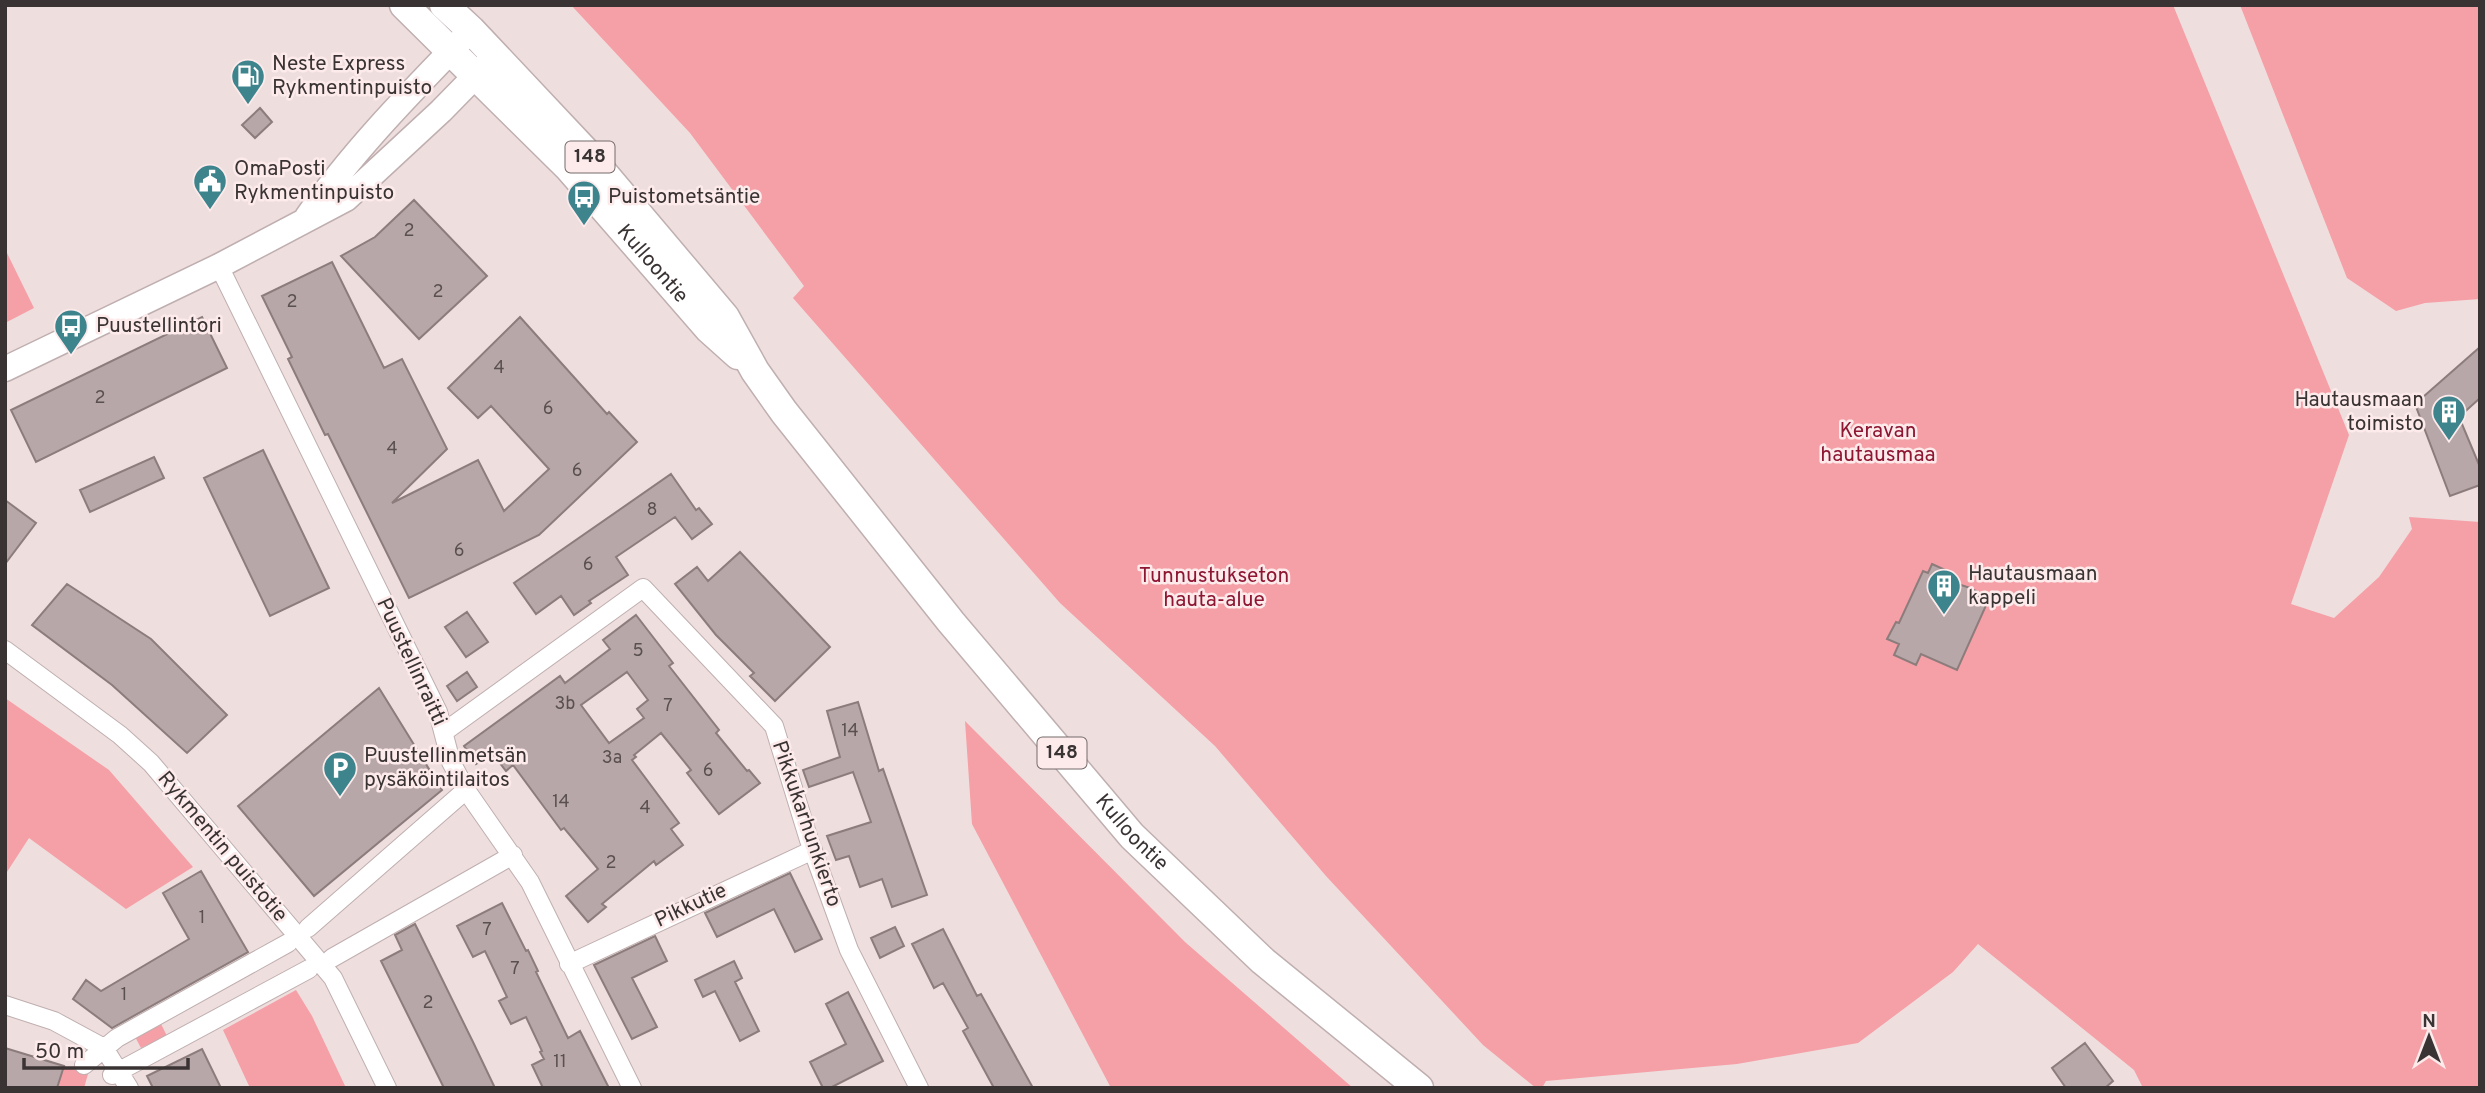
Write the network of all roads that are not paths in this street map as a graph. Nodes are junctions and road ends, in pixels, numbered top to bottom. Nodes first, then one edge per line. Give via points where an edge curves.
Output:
1 (404, 5) edge
2 (444, 5) edge
3 (471, 30) junction
4 (450, 51) junction
5 (496, 55) junction
6 (475, 76) junction
7 (303, 223) junction
8 (219, 266) junction
9 (5, 369) edge
10 (755, 371) junction
11 (5, 650) edge
12 (443, 732) junction
13 (466, 790) junction
14 (813, 850) junction
15 (513, 855) junction
16 (308, 928) dead end
17 (288, 943) dead end
18 (332, 958) dead end
19 (569, 964) junction
20 (309, 969) dead end
21 (5, 1004) edge
22 (104, 1048) junction
23 (84, 1065) dead end
24 (121, 1078) edge
25 (387, 1088) edge
26 (632, 1088) edge
27 (919, 1088) edge
28 (1419, 1088) edge

1 - 4 main road, Kulloontie / 148
2 - 3 main road, Kulloontie / 148
3 - 4 street
3 - 5 main road, Kulloontie / 148
4 - 6 main road, Kulloontie / 148
4 - 7 street via 329,184
5 - 6 street
5 - 10 main road, Kulloontie / 148 via 584,150 725,317
6 - 7 street via 346,199
6 - 10 main road, Kulloontie / 148 via 569,168 709,330
7 - 8 street
8 - 9 street
8 - 12 street, Puustellinraitti via 438,712
10 - 28 main road, Kulloontie / 148 via 959,632 1132,836 1263,961
11 - 25 street, Rykmentin puistotie via 151,763 333,978
12 - 13 street, Puustellinraitti via 451,762
12 - 14 street, Pikkukarhunkierto via 643,588 774,726
13 - 15 street, Puustellinraitti
13 - 16 street
14 - 19 street, Pikkutie
14 - 27 street, Pikkukarhunkierto via 849,950
15 - 18 street
15 - 19 street, Puustellinraitti
17 - 22 street
19 - 26 street, Puustellinraitti
20 - 24 street
21 - 22 street via 54,1021
22 - 23 street
22 - 24 street

